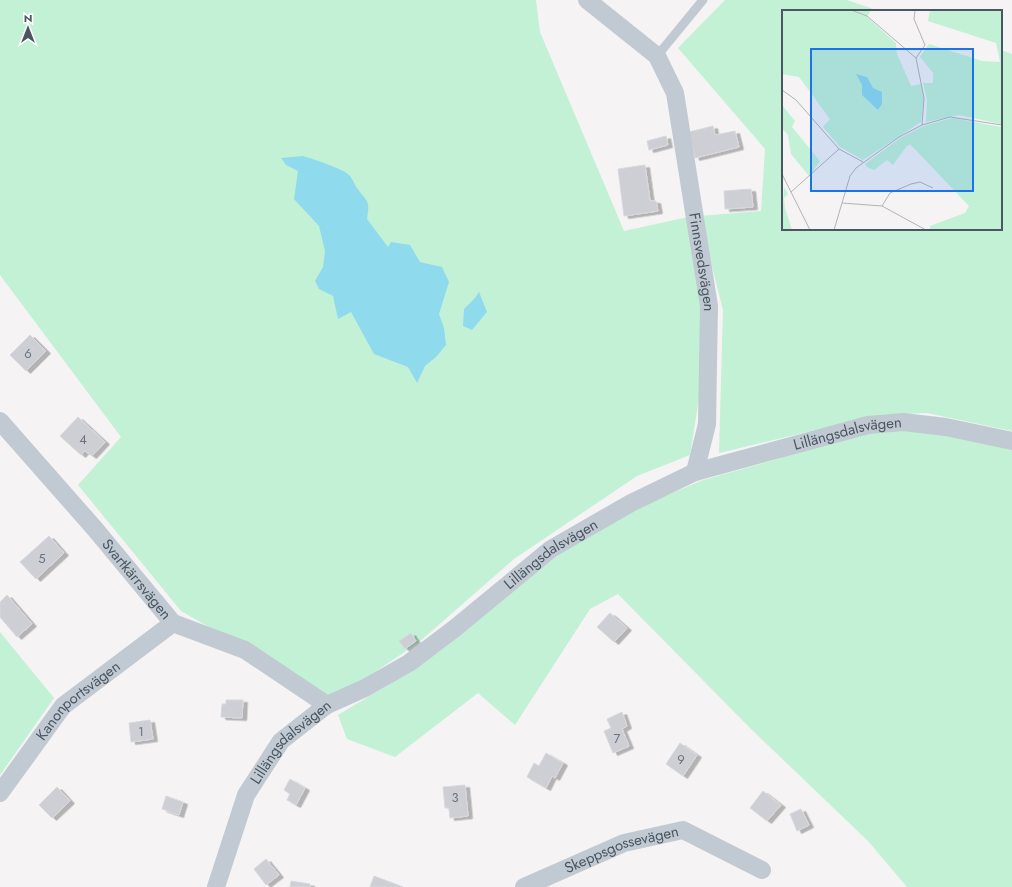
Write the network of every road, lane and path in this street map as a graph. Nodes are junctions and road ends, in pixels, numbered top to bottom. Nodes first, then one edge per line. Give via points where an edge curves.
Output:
1 (587, 0) edge
2 (703, 0) edge
3 (657, 56) junction
4 (0, 421) edge
5 (1012, 441) edge
6 (695, 472) junction
7 (172, 622) junction
8 (327, 705) junction
9 (0, 793) edge
10 (762, 870) dead end
11 (216, 887) edge
12 (524, 887) edge

1 - 3 street, Finnsvedsvägen
2 - 3 lane
3 - 6 street, Finnsvedsvägen via 675,93 709,306 707,424
4 - 7 street, Svartkärrsvägen
5 - 6 street, Lillängsdalsvägen via 946,427 903,422 868,425
6 - 8 street, Lillängsdalsvägen via 631,503 551,549 409,663 365,688
7 - 8 street, Svartkärrsvägen via 245,650
7 - 9 street, Kanonportsvägen via 63,706
8 - 11 street, Lillängsdalsvägen via 281,741 246,795
10 - 12 street, Skeppsgossevägen via 683,830 624,843

